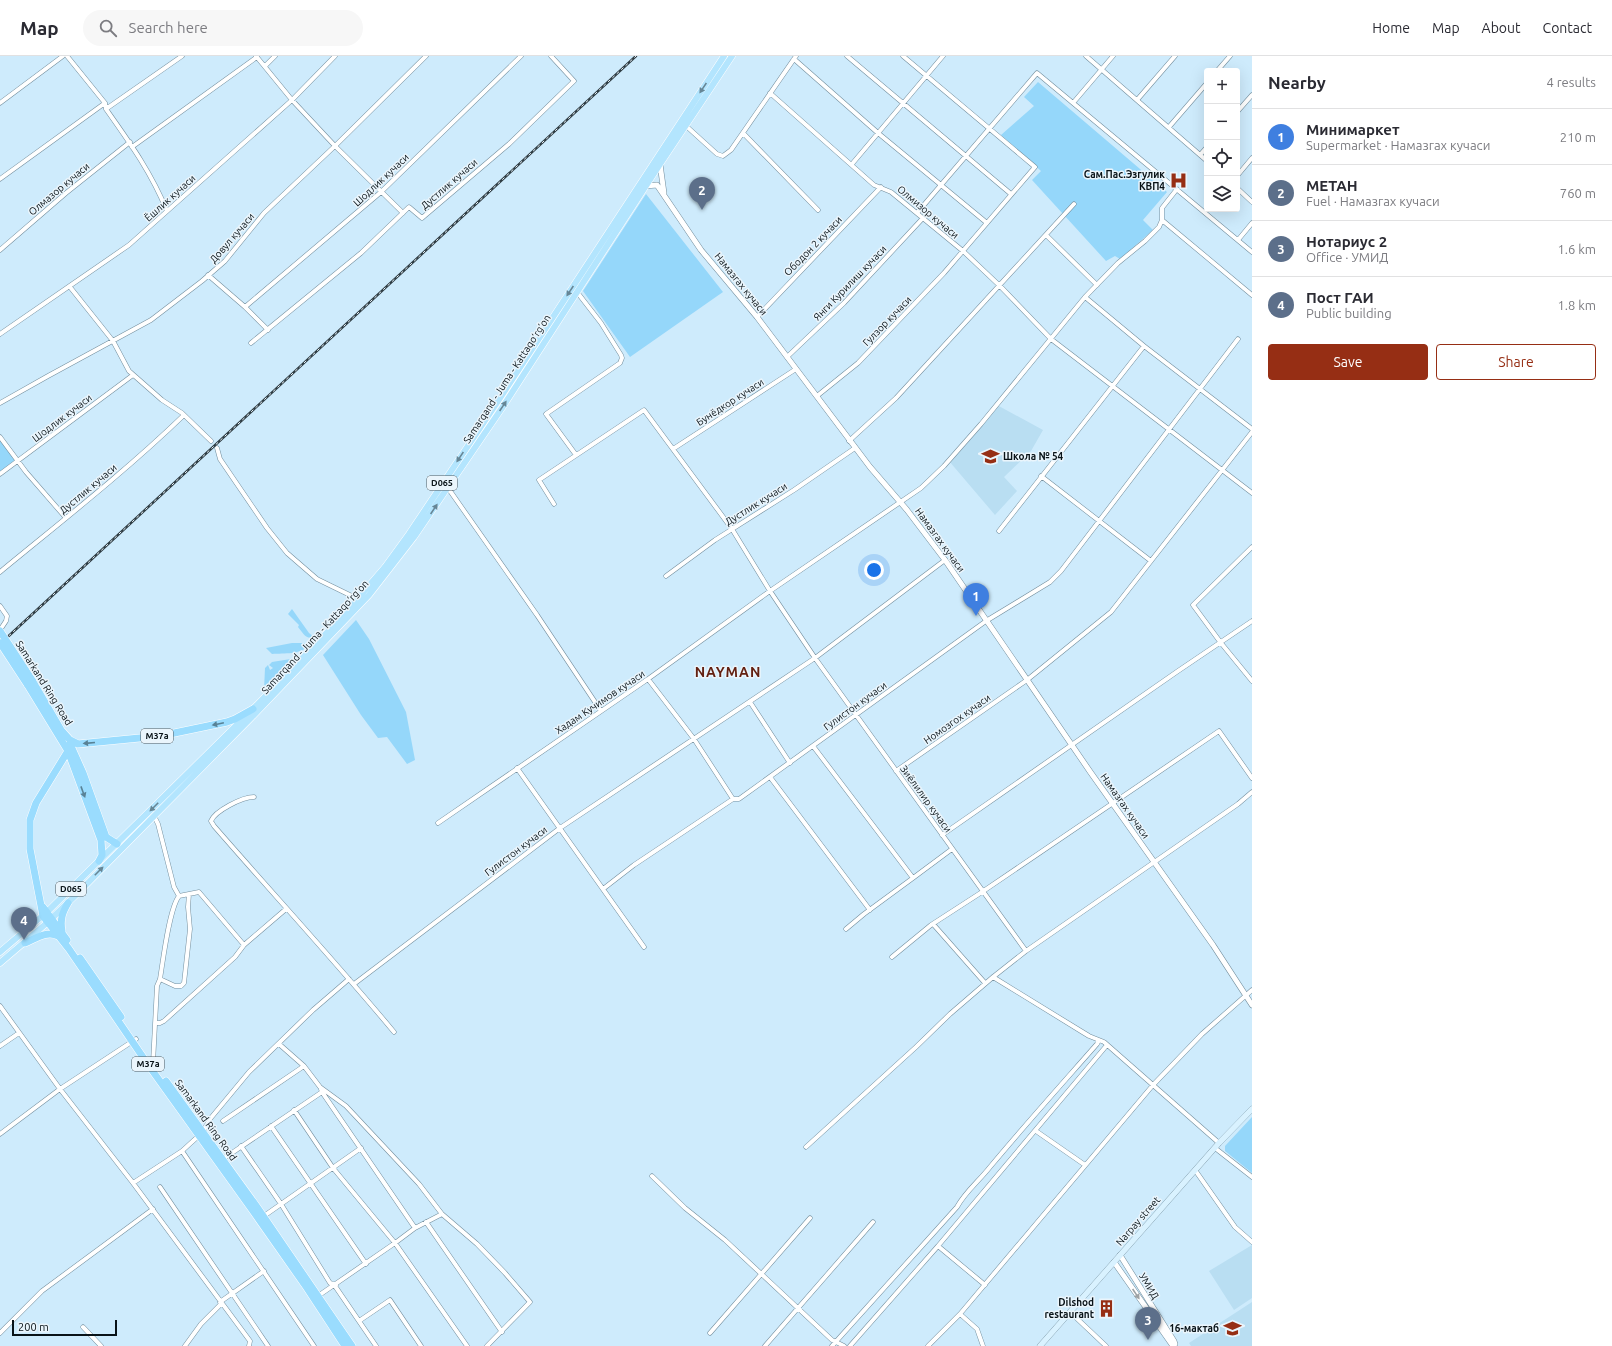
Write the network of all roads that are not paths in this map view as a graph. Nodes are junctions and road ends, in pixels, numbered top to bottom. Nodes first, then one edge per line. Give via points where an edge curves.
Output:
1 (63, 56) edge
2 (67, 56) edge
3 (182, 56) edge
4 (275, 56) edge
5 (335, 56) edge
6 (426, 56) edge
7 (521, 56) edge
8 (551, 56) edge
9 (724, 56) edge
10 (732, 56) edge
11 (847, 56) edge
12 (904, 56) edge
13 (943, 56) edge
14 (1086, 56) edge
15 (1113, 56) edge
16 (1175, 56) edge
17 (1230, 56) edge
18 (256, 57) edge
19 (795, 57) edge
20 (265, 66) junction
21 (1220, 68) edge
22 (1102, 69) junction
23 (926, 76) junction
24 (1204, 86) edge
25 (770, 93) junction
26 (1252, 95) edge
27 (292, 100) junction
28 (1137, 100) junction
29 (0, 103) edge
30 (105, 103) junction
31 (904, 103) junction
32 (1073, 103) junction
33 (106, 109) junction
34 (1240, 109) edge
35 (685, 126) junction
36 (1169, 127) junction
37 (990, 128) junction
38 (743, 133) junction
39 (878, 133) junction
40 (131, 144) junction
41 (335, 146) junction
42 (1204, 150) edge
43 (1200, 154) junction
44 (965, 157) junction
45 (1204, 158) edge
46 (1252, 158) edge
47 (660, 164) junction
48 (852, 164) junction
49 (1240, 172) edge
50 (0, 179) edge
51 (941, 184) junction
52 (645, 186) junction
53 (881, 187) junction
54 (1177, 189) junction
55 (1240, 191) edge
56 (381, 192) junction
57 (1011, 194) junction
58 (665, 196) junction
59 (1252, 202) edge
60 (1074, 204) dead end
61 (818, 210) dead end
62 (167, 211) junction
63 (403, 213) junction
64 (917, 213) junction
65 (923, 218) junction
66 (1162, 220) junction
67 (987, 223) junction
68 (1252, 223) edge
69 (1046, 235) junction
70 (1238, 240) junction
71 (0, 250) edge
72 (963, 251) junction
73 (1252, 252) edge
74 (208, 275) junction
75 (1097, 285) junction
76 (1000, 286) junction
77 (70, 287) junction
78 (577, 292) junction
79 (1252, 295) edge
80 (1085, 297) junction
81 (245, 307) junction
82 (757, 317) junction
83 (556, 318) junction
84 (268, 330) junction
85 (0, 334) edge
86 (1051, 339) junction
87 (1238, 339) dead end
88 (113, 341) junction
89 (251, 343) dead end
90 (1144, 346) junction
91 (787, 357) junction
92 (796, 369) junction
93 (133, 375) junction
94 (1112, 385) junction
95 (1200, 388) junction
96 (818, 396) junction
97 (0, 403) edge
98 (184, 415) junction
99 (1170, 429) junction
100 (1252, 429) edge
101 (1252, 432) edge
102 (477, 436) junction
103 (0, 437) edge
104 (211, 441) dead end
105 (849, 441) junction
106 (217, 448) dead end
107 (855, 448) junction
108 (673, 449) junction
109 (576, 455) junction
110 (18, 460) junction
111 (1223, 470) junction
112 (0, 474) edge
113 (1041, 476) junction
114 (448, 488) junction
115 (1252, 493) edge
116 (900, 503) junction
117 (554, 504) dead end
118 (66, 518) junction
119 (1099, 522) junction
120 (732, 529) junction
121 (999, 531) dead end
122 (1252, 547) edge
123 (945, 560) junction
124 (1151, 561) junction
125 (0, 572) edge
126 (666, 576) dead end
127 (770, 591) junction
128 (358, 599) junction
129 (0, 606) edge
130 (986, 621) junction
131 (1252, 621) edge
132 (0, 630) edge
133 (0, 643) edge
134 (1221, 643) junction
135 (815, 658) junction
136 (648, 679) junction
137 (1027, 680) junction
138 (1252, 681) edge
139 (29, 682) junction
140 (750, 702) junction
141 (253, 708) junction
142 (601, 711) junction
143 (855, 715) junction
144 (62, 731) junction
145 (694, 739) junction
146 (63, 743) junction
147 (813, 746) junction
148 (1072, 746) junction
149 (70, 749) junction
150 (61, 763) junction
151 (790, 763) junction
152 (517, 768) junction
153 (896, 771) junction
154 (770, 777) junction
155 (1252, 778) edge
156 (1252, 792) edge
157 (254, 797) dead end
158 (733, 799) junction
159 (1112, 803) junction
160 (154, 816) junction
161 (438, 822) dead end
162 (560, 828) junction
163 (942, 835) junction
164 (117, 844) junction
165 (952, 849) junction
166 (99, 862) junction
167 (1153, 862) junction
168 (913, 878) junction
169 (603, 889) junction
170 (982, 892) junction
171 (189, 894) junction
172 (178, 896) junction
173 (68, 903) junction
174 (286, 909) junction
175 (870, 910) junction
176 (46, 915) junction
177 (933, 924) junction
178 (846, 929) dead end
179 (60, 934) junction
180 (25, 943) junction
181 (244, 945) junction
182 (644, 947) dead end
183 (1026, 951) junction
184 (0, 952) edge
185 (892, 957) dead end
186 (0, 963) edge
187 (993, 977) junction
188 (349, 979) junction
189 (160, 980) junction
190 (985, 983) junction
191 (354, 984) junction
192 (1252, 990) edge
193 (1246, 995) junction
194 (1252, 1005) edge
195 (0, 1006) edge
196 (155, 1024) junction
197 (394, 1032) dead end
198 (19, 1033) junction
199 (134, 1040) junction
200 (1099, 1040) junction
201 (279, 1044) junction
202 (1108, 1045) junction
203 (0, 1046) edge
204 (153, 1063) junction
205 (304, 1066) junction
206 (1153, 1085) junction
207 (60, 1089) junction
208 (321, 1089) junction
209 (1252, 1109) edge
210 (294, 1110) junction
211 (223, 1121) dead end
212 (271, 1126) junction
213 (1036, 1130) junction
214 (201, 1133) junction
215 (0, 1134) edge
216 (1219, 1143) junction
217 (242, 1146) junction
218 (806, 1147) dead end
219 (361, 1148) junction
220 (1215, 1148) junction
221 (182, 1150) junction
222 (223, 1159) junction
223 (1085, 1165) junction
224 (333, 1168) junction
225 (1195, 1170) junction
226 (652, 1176) dead end
227 (1252, 1177) edge
228 (134, 1183) junction
229 (310, 1183) junction
230 (160, 1187) dead end
231 (281, 1204) junction
232 (153, 1209) junction
233 (442, 1214) junction
234 (264, 1216) junction
235 (810, 1218) dead end
236 (426, 1222) junction
237 (873, 1222) dead end
238 (415, 1228) junction
239 (1252, 1242) edge
240 (395, 1244) junction
241 (938, 1246) junction
242 (1120, 1255) junction
243 (1114, 1262) junction
244 (366, 1264) junction
245 (264, 1271) junction
246 (762, 1274) junction
247 (335, 1285) junction
248 (985, 1285) junction
249 (233, 1293) junction
250 (318, 1296) junction
251 (220, 1303) junction
252 (798, 1309) junction
253 (1070, 1312) junction
254 (960, 1314) junction
255 (359, 1321) junction
256 (83, 1327) dead end
257 (502, 1332) junction
258 (0, 1333) edge
259 (710, 1333) dead end
260 (250, 1341) junction
261 (836, 1341) junction
262 (1173, 1345) edge
263 (101, 1346) edge
264 (184, 1346) edge
265 (249, 1346) edge
266 (254, 1346) edge
267 (268, 1346) edge
268 (314, 1346) edge
269 (344, 1346) edge
270 (352, 1346) edge
271 (376, 1346) edge
272 (421, 1346) edge
273 (467, 1346) edge
274 (487, 1346) edge
275 (765, 1346) edge
276 (832, 1346) edge
277 (844, 1346) edge
278 (850, 1346) edge
279 (928, 1346) edge
280 (983, 1346) edge
281 (1040, 1346) edge
282 (1106, 1346) edge

1 - 29 street
2 - 30 street
3 - 33 street
4 - 20 street
5 - 27 street, Ёшлик кучаси
6 - 41 street, Довул кучаси
7 - 56 street, Шодлик кучаси
8 - 63 street, Дустлик кучаси via 574,81 508,144 422,218 409,207
9 -> 83 main road, Samarqand - Juma - Kattaqo‘rg‘on / D065
10 - 35 main road, Samarqand - Juma - Kattaqo‘rg‘on / D065
11 - 31 street
12 - 23 street
13 - 23 street
14 - 22 street
15 - 22 street
16 - 28 street
17 - 21 street
18 - 20 street
18 - 40 street, Олмазор кучаси
19 - 25 street
19 - 39 street
20 - 27 street
22 - 28 street
22 - 32 street
23 - 31 street
23 - 37 street
24 - 36 street
25 - 38 street
25 - 48 street, Олмизор кучаси
26 - 34 street
27 - 41 street
27 - 62 street, Ёшлик кучаси
28 - 36 street
30 - 33 street
30 - 50 street
31 - 39 street
31 - 44 street
32 - 37 street via 1037,73
32 - 54 street
33 - 40 street
35 - 38 street via 717,154 724,156
35 - 47 main road, Samarqand - Juma - Kattaqo‘rg‘on / D065
36 - 43 street
37 - 44 street
37 - 57 street, Гулзор кучаси via 1035,166
38 - 61 street
39 - 48 street
39 - 51 street
40 - 62 street via 157,187
40 - 71 street, Олмазор кучаси via 66,193
41 - 56 street
41 - 74 street, Довул кучаси via 264,213 225,261
42 - 43 street
43 - 45 street
44 - 51 street
44 - 57 street
46 - 49 street
47 - 52 main road, Samarqand - Juma - Kattaqo‘rg‘on / D065
47 - 58 street
48 - 53 street, Олмизор кучаси via 874,185
51 - 64 street
51 - 67 street
52 - 58 street via 657,185
52 - 78 main road, Samarqand - Juma - Kattaqo‘rg‘on / D065
53 - 64 street, Олмизор кучаси via 892,192
53 - 82 street, Ободон 2 кучаси
54 - 66 street via 1162,208
54 - 70 street
55 - 59 street
56 - 63 street
56 - 81 street, Шодлик кучаси
57 - 67 street, Гулзор кучаси
58 - 82 street, Намазгах кучаси via 701,250
60 - 69 street
62 - 77 street, Ёшлик кучаси via 129,245
63 - 84 street via 361,253
64 - 65 street, Олмизор кучаси
65 - 72 street, Олмизор кучаси
65 - 91 street, Янги Курилиш кучаси via 844,303
66 - 75 street, Хадам Кучимов кучаси via 1150,236
66 - 79 street
67 - 72 street, Гулзор кучаси
68 - 70 street
69 - 75 street
69 - 76 street
70 - 73 street
72 - 76 street, Олмизор кучаси
72 - 96 street, Гулзор кучаси via 858,363
74 - 81 street
74 - 88 street, Довул кучаси via 151,320
75 - 80 street, Хадам Кучимов кучаси
76 - 86 street, Олмизор кучаси
76 - 105 street via 896,398
77 - 85 street, Ёшлик кучаси
77 - 88 street
78 - 83 main road, Samarqand - Juma - Kattaqo‘rg‘on / D065
78 - 109 street via 601,323 622,358 620,363 546,414
80 - 86 street, Хадам Кучимов кучаси
80 - 90 street
81 - 84 street
82 - 91 street, Намазгах кучаси
83 - 102 main road, Samarqand - Juma - Kattaqo‘rg‘on / D065 via 502,408
84 - 89 street
86 - 94 street, Олмизор кучаси
86 - 116 street, Хадам Кучимов кучаси via 944,466 921,488
87 - 95 street, Гулистон кучаси
88 - 93 street via 123,362
88 - 97 street, Довул кучаси
90 - 94 street
90 - 95 street
91 - 92 street, Намазгах кучаси
92 - 96 street, Намазгах кучаси
92 - 108 street, Бунёдкор кучаси
93 - 98 street
93 - 110 street, Шодлик кучаси
94 - 99 street, Олмизор кучаси
94 - 113 street
95 - 99 street, Гулистон кучаси
95 - 100 street
96 - 105 street, Намазгах кучаси
98 - 104 street
98 - 118 street, Дустлик кучаси
99 - 111 street, Олмизор кучаси
99 - 119 street, Гулистон кучаси
101 - 111 street, Номозгох кучаси
102 - 114 main road, Samarqand - Juma - Kattaqo‘rg‘on / D065
102 -> 128 main road, Samarqand - Juma - Kattaqo‘rg‘on / D065 via 409,534
103 - 110 street
105 - 107 street, Намазгах кучаси
106 - 128 street via 220,458 267,528 288,553 317,579
107 - 116 street, Намазгах кучаси
107 - 120 street, Дустлик кучаси
108 - 109 street, Зиёлилир кучаси via 644,410
108 - 120 street, Зиёлилир кучаси
109 - 117 street via 539,480
110 - 112 street, Шодлик кучаси
110 - 118 street
111 - 115 street, Олмизор кучаси
111 - 124 street, Номозгох кучаси
113 - 119 street
113 - 121 street
114 - 142 street
160 -> 114 main road, Samarqand - Juma - Kattaqo‘rg‘on / D065 via 369,595
116 - 123 street, Намазгах кучаси
116 - 127 street, Хадам Кучимов кучаси
118 - 125 street, Дустлик кучаси
119 - 124 street
119 - 130 street, Гулистон кучаси via 1050,582
120 - 126 street, Дустлик кучаси
120 - 127 street, Зиёлилир кучаси
122 - 134 street via 1193,605
123 - 130 street, Намазгах кучаси
123 - 135 street, Гулистон кучаси
124 - 137 street, Номозгох кучаси via 1111,612
127 - 135 street, Зиёлилир кучаси
127 - 136 street, Хадам Кучимов кучаси
128 - 141 main road, Samarqand - Juma - Kattaqo‘rg‘on / D065
129 - 132 street via 7,616
130 - 137 street, Намазгах кучаси
130 - 143 street, Гулистон кучаси
131 - 134 street
132 - 139 highway, Samarkand Ring Road / M37a, bridge
133 - 139 highway, Samarkand Ring Road / M37a, bridge
134 - 138 street
134 - 148 street
135 - 140 street, Гулистон кучаси
135 - 143 street, Зиёлилир кучаси
136 - 142 street, Хадам Кучимов кучаси
136 - 145 street
137 - 148 street, Намазгах кучаси
137 - 153 street, Номозгох кучаси
139 - 144 highway, Samarkand Ring Road / M37a
139 - 146 highway, Samarkand Ring Road / M37a
140 - 145 street, Гулистон кучаси
140 - 151 street
141 -> 144 highway, M37a via 235,720 142,738 78,744
141 -> 164 main road, Samarqand - Juma - Kattaqo‘rg‘on / D065
142 - 152 street, Хадам Кучимов кучаси
143 - 147 street, Гулистон кучаси
143 - 153 street, Зиёлилир кучаси
144 - 149 highway, Samarkand Ring Road / M37a
145 - 158 street
145 - 162 street, Гулистон кучаси
146 - 149 highway, Samarkand Ring Road / M37a
146 - 150 highway via 65,752
147 - 151 street, Гулистон кучаси
147 - 168 street
148 - 159 street, Намазгах кучаси
148 - 163 street
149 - 150 highway, Samarkand Ring Road
149 - 164 highway, Samarkand Ring Road / M37a via 89,788 106,837
149 -> 166 highway, Samarkand Ring Road / M37a via 101,840 102,855
150 - 176 highway, Samarkand Ring Road / M37a via 36,804 30,820 30,849
151 - 154 street, Гулистон кучаси
152 - 161 street, Хадам Кучимов кучаси
152 - 162 street
153 - 163 street, Зиёлилир кучаси
154 - 158 street, Гулистон кучаси via 739,800
154 - 175 street
155 - 159 street via 1219,731
156 - 167 street
157 - 174 street via 234,802 211,821
158 - 169 street, Гулистон кучаси via 634,865
159 - 167 street, Намазгах кучаси
159 - 170 street
160 - 172 street
173 -> 160 main road, Samarqand - Juma - Kattaqo‘rg‘on / D065
162 - 169 street
162 - 191 street, Гулистон кучаси
163 - 165 street, Зиёлилир кучаси
164 - 166 main road, Samarqand - Juma - Kattaqo‘rg‘on / D065
165 - 168 street
165 - 170 street, Зиёлилир кучаси
166 - 176 main road, Samarqand - Juma - Kattaqo‘rg‘on / D065
167 - 183 street
167 - 193 street, Намазгах кучаси via 1214,945
168 - 175 street
169 - 182 street
170 - 177 street
170 - 183 street, Зиёлилир кучаси
171 - 172 street
171 - 181 street via 199,892
171 - 189 street via 190,929 184,983 175,986
172 - 189 street via 171,914
173 - 176 main road, Samarqand - Juma - Kattaqo‘rg‘on / D065
173 - 179 highway via 60,920
174 - 181 street
174 - 188 street
175 - 178 street
176 - 179 highway, Samarkand Ring Road / M37a
176 - 180 main road, Samarqand - Juma - Kattaqo‘rg‘on / D065
176 - 184 main road, Samarqand - Juma - Kattaqo‘rg‘on / D065
177 - 185 street
177 - 190 street
179 - 180 highway via 47,934
179 - 199 highway, Samarkand Ring Road / M37a via 101,986
180 - 186 main road, Samarqand - Juma - Kattaqo‘rg‘on / D065
181 - 196 street via 235,957 164,1021
183 - 187 street
187 - 190 street
187 - 200 street
188 - 191 street
188 - 201 street
189 - 196 street via 157,986
190 - 218 street
191 - 197 street
192 - 193 street
193 - 194 street, Намазгах кучаси
193 - 206 street via 1202,1034
195 - 198 street
196 - 204 street
198 - 203 street
198 - 207 street
199 - 204 highway, Samarkand Ring Road / M37a
199 - 207 street
199 - 214 highway, Samarkand Ring Road / M37a
200 - 202 street
200 - 261 street via 957,1207
201 - 205 street
201 - 214 street via 244,1078
202 - 206 street
202 - 213 street
204 - 214 highway, Samarkand Ring Road / M37a
205 - 208 street
205 - 211 street
206 - 216 street
206 - 223 street
207 - 215 street
207 - 228 street
208 - 210 street
208 - 219 street
208 - 233 street via 346,1106 419,1184
209 - 216 main road, Narpay street
210 - 212 street
210 - 224 street
212 - 217 street
212 - 229 street
213 - 223 street
213 - 241 street
214 - 221 street
214 - 222 highway, Samarkand Ring Road / M37a
214 - 269 highway, Samarkand Ring Road / M37a
216 - 220 main road, Narpay street
217 - 222 street
217 - 231 street
219 - 224 street
219 - 238 street
220 - 225 main road, Narpay street
220 - 227 street
221 - 228 street
221 - 245 street
222 - 234 highway, Samarkand Ring Road / M37a
223 - 248 street
224 - 229 street
224 - 240 street
225 - 239 street via 1235,1227
225 - 242 main road, Narpay street
226 - 246 street
228 - 232 street
229 - 231 street
229 - 244 street
230 - 249 street
231 - 234 street
231 - 247 street via 330,1283
232 - 251 street
232 - 258 street via 42,1291
233 - 236 street
233 - 257 street via 477,1244 530,1302
234 - 250 highway, Samarkand Ring Road / M37a
235 - 246 street
236 - 238 street
236 - 257 street
237 - 252 street
238 - 240 street
240 - 244 street
240 - 273 street
241 - 248 street
241 - 278 street
242 - 243 main road, Narpay street
242 - 262 street, УМИД
243 - 253 main road, Narpay street
243 -> 262 street, УМИД
244 - 247 street
245 - 249 street
245 - 268 street
246 - 252 street
246 - 259 street
247 - 250 street
247 - 255 street
248 - 254 street
249 - 251 street
249 - 267 street
250 - 270 highway, Samarkand Ring Road / M37a
251 - 260 street
251 - 264 street
252 - 261 street
252 - 275 street
253 - 281 main road, Narpay street
253 - 282 street
254 - 279 street
254 - 280 street via 977,1329
255 - 271 street
255 - 272 street via 390,1300
256 - 263 street
257 - 274 street
260 - 265 street
260 - 266 street
261 - 276 street
261 - 277 street

